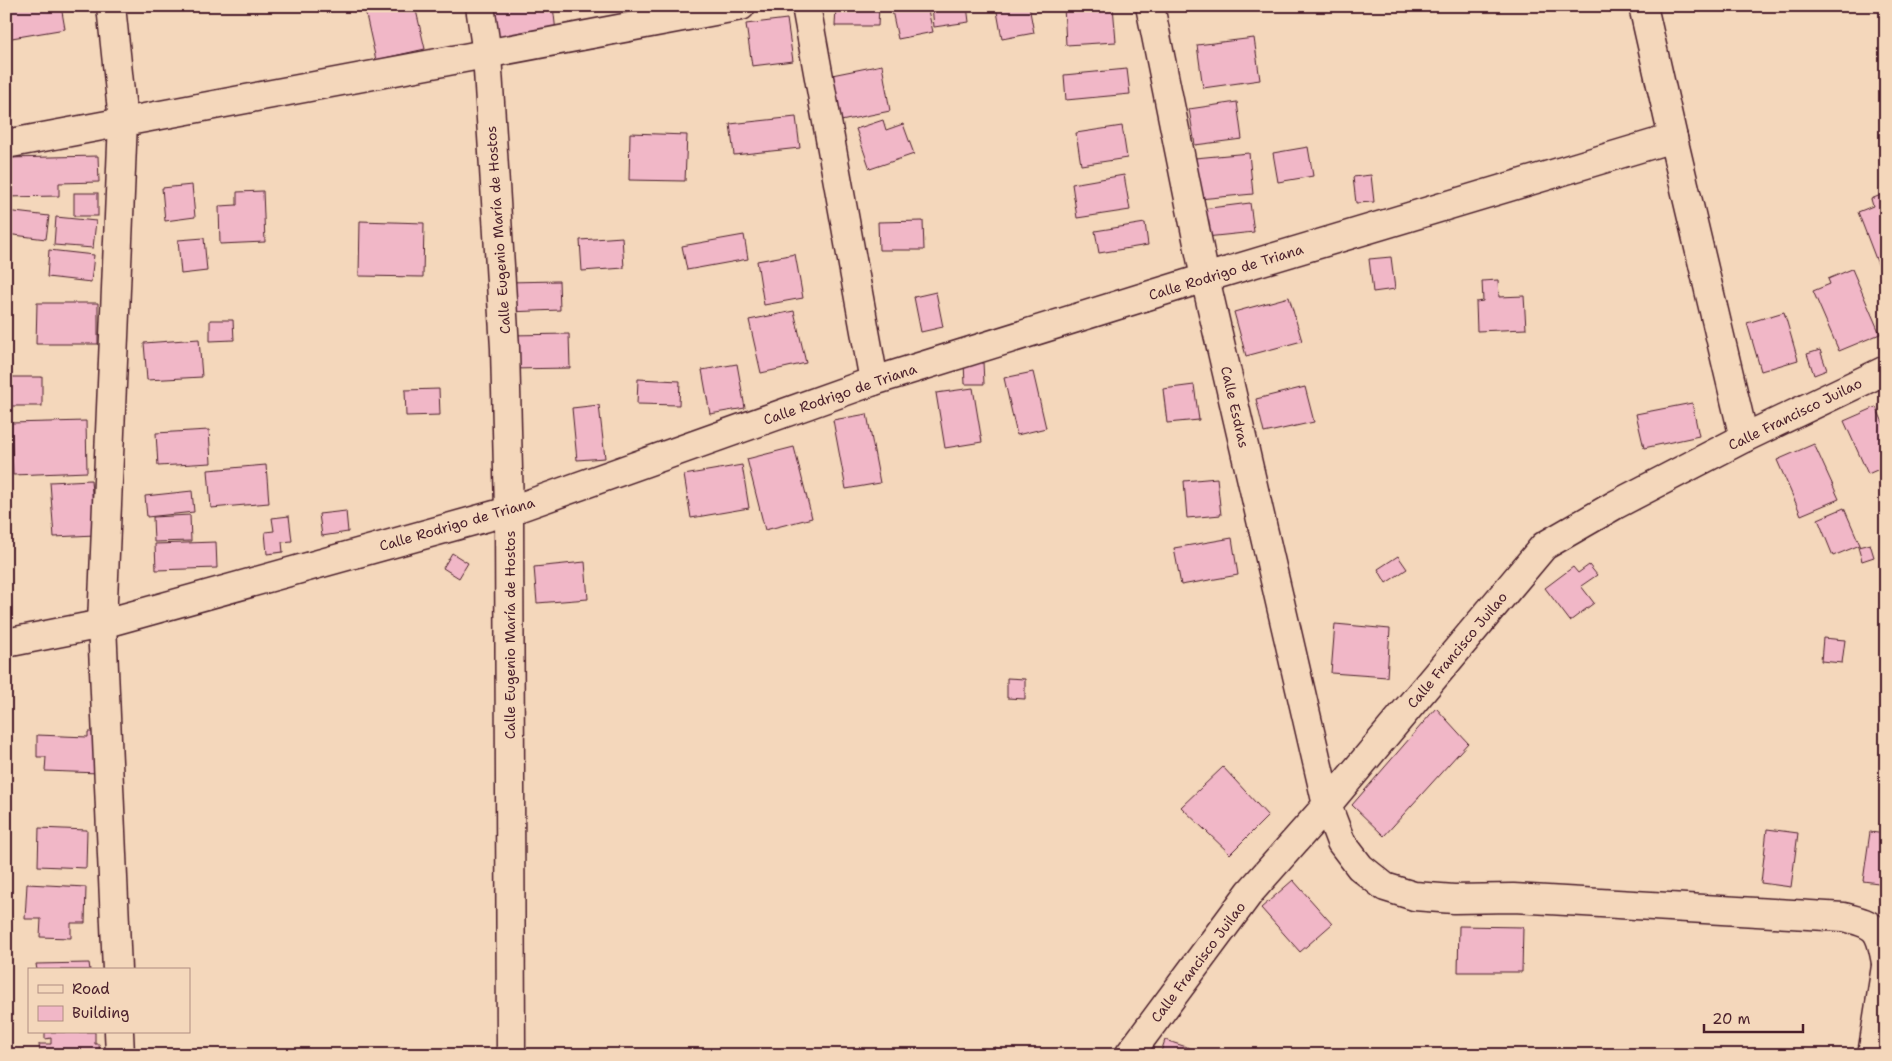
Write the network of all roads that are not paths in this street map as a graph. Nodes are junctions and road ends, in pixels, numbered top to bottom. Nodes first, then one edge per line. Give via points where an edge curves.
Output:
1 (111, 6) edge
2 (480, 6) edge
3 (741, 6) edge
4 (806, 6) edge
5 (1150, 6) edge
6 (1643, 6) edge
7 (487, 54) junction
8 (123, 122) junction
9 (1672, 138) junction
10 (6, 144) edge
11 (1205, 278) junction
12 (1886, 370) edge
13 (874, 381) junction
14 (1744, 438) junction
15 (509, 511) junction
16 (102, 624) junction
17 (6, 642) edge
18 (1327, 805) junction
19 (1886, 965) edge
20 (117, 968) edge
21 (119, 1034) edge
22 (120, 1055) edge
23 (511, 1055) edge
24 (1129, 1055) edge
25 (1872, 1055) edge

1 - 8 street
2 - 7 street, Calle Eugenio María de Hostos
3 - 7 street
4 - 13 street
5 - 11 street, Calle Esdras
6 - 9 street
7 - 8 street
7 - 15 street, Calle Eugenio María de Hostos via 505,348
8 - 10 street
8 - 16 street
9 - 11 street, Calle Rodrigo de Triana
9 - 14 street
11 - 13 street, Calle Rodrigo de Triana
11 - 18 street, Calle Esdras
12 - 14 street, Calle Francisco Juilao
13 - 15 street, Calle Rodrigo de Triana
14 - 18 street, Calle Francisco Juilao via 1544,546
15 - 16 street, Calle Rodrigo de Triana
15 - 23 street, Calle Eugenio María de Hostos
16 - 17 street, Calle Rodrigo de Triana
16 - 20 street
18 - 19 street, Calle Esdras via 1342,842 1360,867 1385,887 1414,896 1531,899 1844,917 1866,922 1878,933
18 - 24 street, Calle Francisco Juilao via 1250,892
19 - 25 street
21 - 22 street

